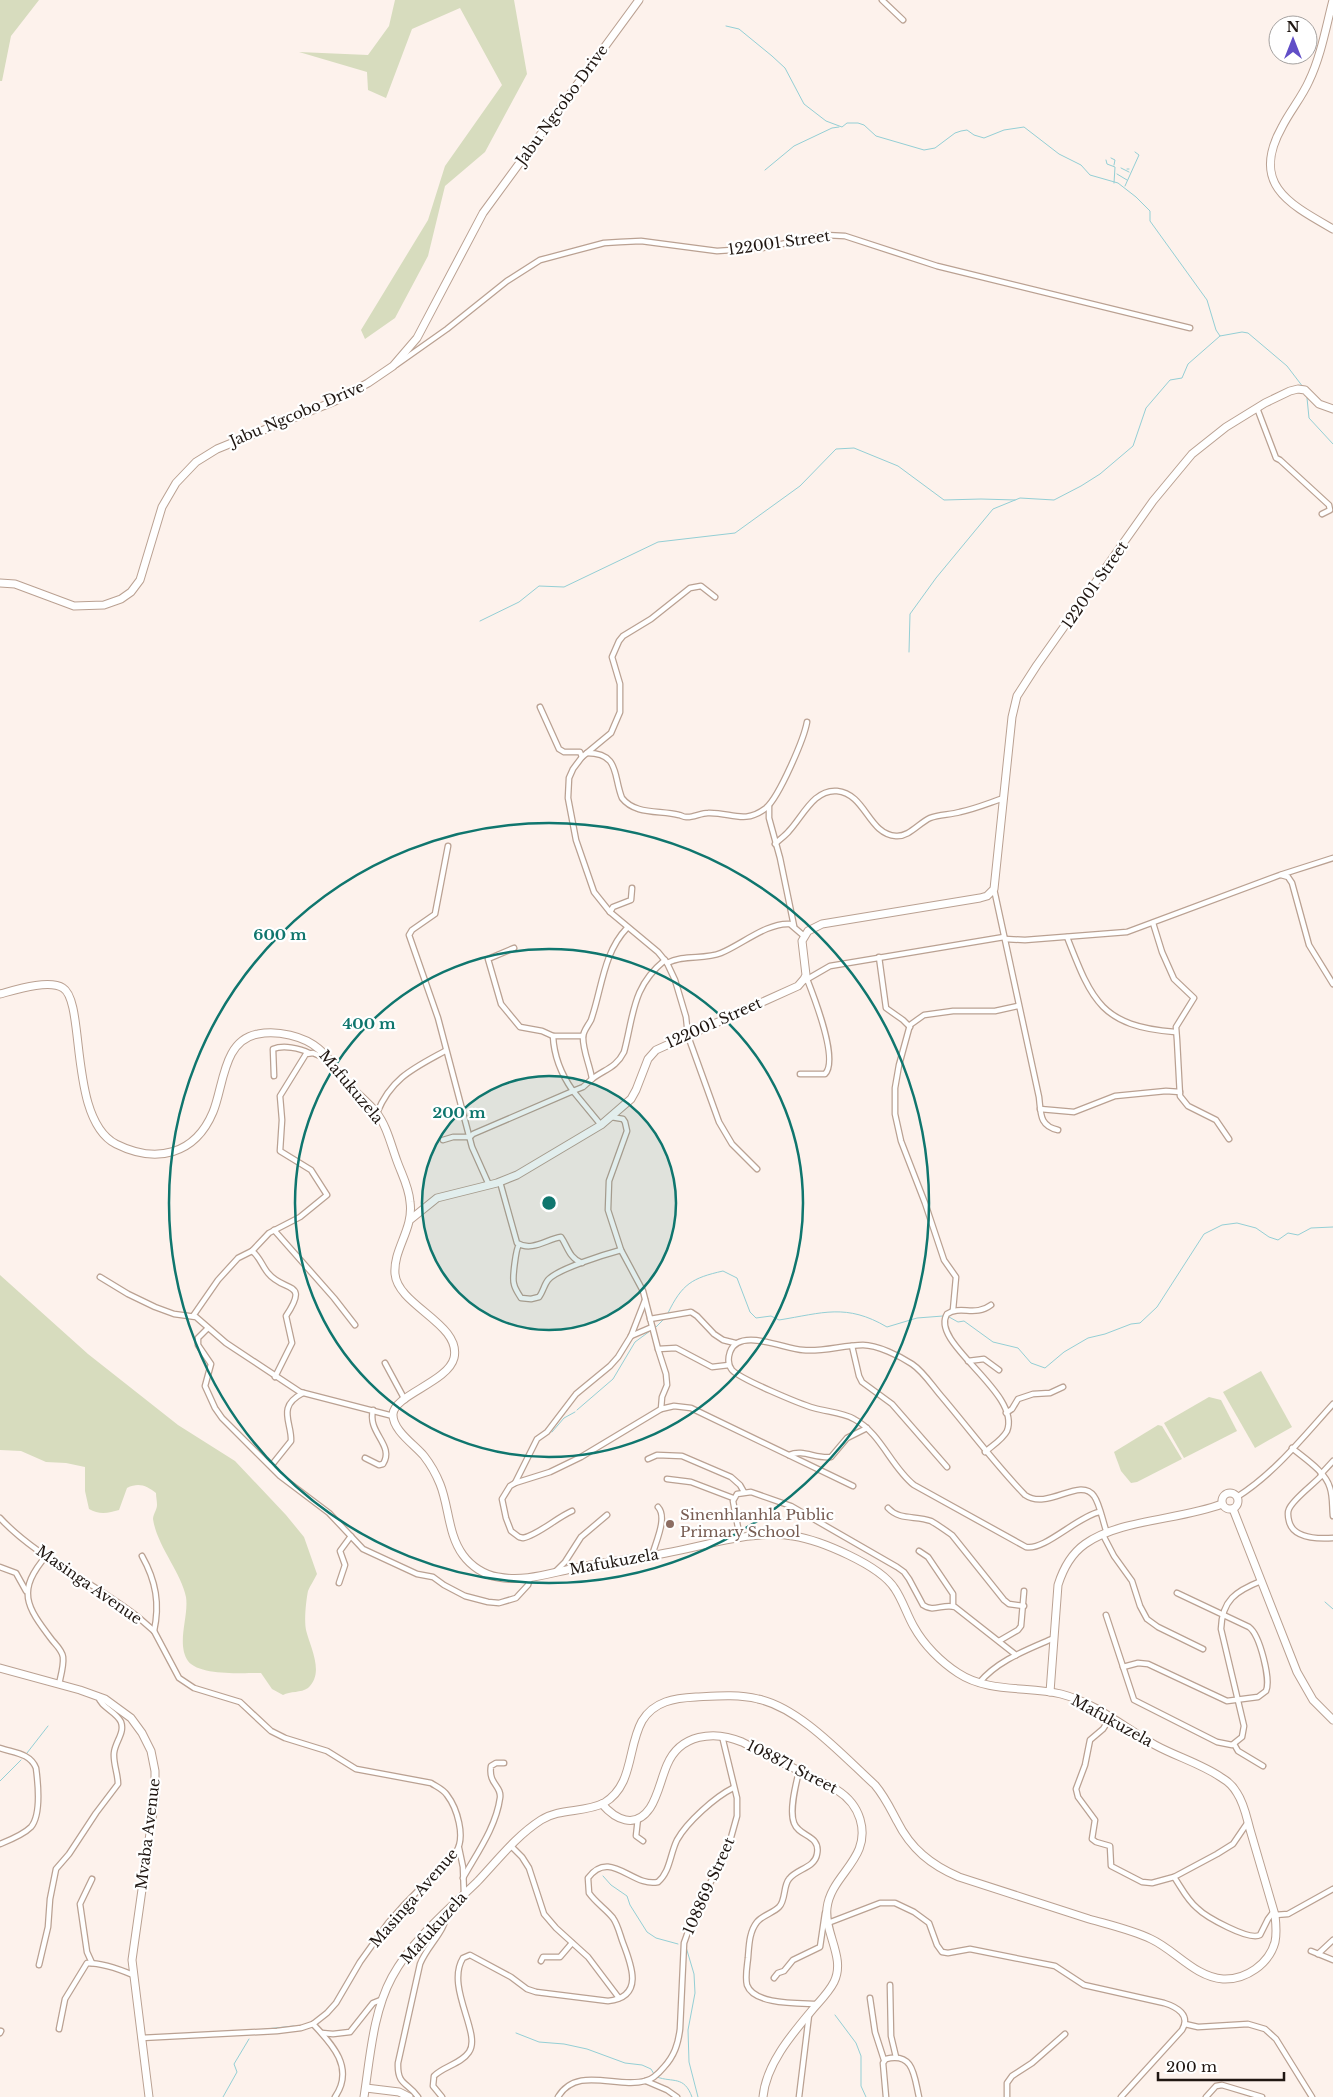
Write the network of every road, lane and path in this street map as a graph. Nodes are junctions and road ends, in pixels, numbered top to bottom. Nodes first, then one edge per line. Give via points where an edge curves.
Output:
1 (639, 0) edge
2 (882, 0) edge
3 (1333, 0) edge
4 (903, 20) dead end
5 (1333, 27) edge
6 (1325, 31) junction
7 (1333, 228) edge
8 (1190, 328) dead end
9 (421, 330) junction
10 (429, 340) junction
11 (393, 366) junction
12 (1257, 408) junction
13 (1333, 409) edge
14 (1322, 514) dead end
15 (0, 583) edge
16 (715, 597) dead end
17 (540, 707) dead end
18 (808, 722) dead end
19 (584, 755) junction
20 (1004, 798) junction
21 (769, 805) junction
22 (775, 844) junction
23 (448, 846) dead end
24 (1333, 858) edge
25 (1280, 875) junction
26 (632, 888) dead end
27 (994, 889) junction
28 (610, 912) junction
29 (1153, 923) junction
30 (794, 926) junction
31 (628, 928) junction
32 (804, 936) junction
33 (1067, 937) junction
34 (1004, 938) junction
35 (514, 948) dead end
36 (879, 957) junction
37 (666, 961) junction
38 (804, 981) junction
39 (1333, 984) edge
40 (0, 994) edge
41 (1018, 1006) junction
42 (910, 1027) junction
43 (1175, 1032) junction
44 (553, 1036) junction
45 (583, 1036) junction
46 (688, 1036) junction
47 (445, 1050) junction
48 (309, 1053) junction
49 (328, 1059) junction
50 (800, 1074) dead end
51 (274, 1076) dead end
52 (592, 1079) junction
53 (573, 1091) junction
54 (1180, 1092) junction
55 (1040, 1109) junction
56 (377, 1113) junction
57 (610, 1117) junction
58 (601, 1125) junction
59 (1058, 1130) dead end
60 (470, 1137) junction
61 (1230, 1139) dead end
62 (443, 1140) dead end
63 (757, 1169) dead end
64 (500, 1182) junction
65 (489, 1185) junction
66 (410, 1219) junction
67 (274, 1230) junction
68 (519, 1245) junction
69 (621, 1250) junction
70 (252, 1251) junction
71 (582, 1263) junction
72 (100, 1277) dead end
73 (645, 1300) junction
74 (991, 1304) dead end
75 (953, 1310) junction
76 (193, 1316) junction
77 (650, 1319) junction
78 (355, 1325) dead end
79 (652, 1327) junction
80 (208, 1328) junction
81 (631, 1336) junction
82 (735, 1344) junction
83 (852, 1346) junction
84 (658, 1349) junction
85 (968, 1360) junction
86 (385, 1364) dead end
87 (729, 1365) junction
88 (999, 1370) dead end
89 (275, 1377) junction
90 (1063, 1387) dead end
91 (302, 1393) junction
92 (405, 1400) junction
93 (1333, 1405) edge
94 (662, 1409) junction
95 (373, 1410) junction
96 (1006, 1413) junction
97 (393, 1416) junction
98 (867, 1428) junction
99 (1292, 1448) junction
100 (985, 1452) junction
101 (789, 1455) junction
102 (365, 1458) dead end
103 (648, 1459) dead end
104 (1333, 1461) edge
105 (271, 1466) junction
106 (947, 1467) dead end
107 (1322, 1475) junction
108 (667, 1479) dead end
109 (515, 1483) junction
110 (853, 1486) dead end
111 (744, 1492) junction
112 (1237, 1497) junction
113 (733, 1498) junction
114 (1222, 1504) junction
115 (658, 1508) dead end
116 (888, 1508) dead end
117 (1233, 1509) junction
118 (572, 1511) dead end
119 (1099, 1512) junction
120 (607, 1515) dead end
121 (1333, 1516) edge
122 (0, 1518) edge
123 (1105, 1534) junction
124 (351, 1536) junction
125 (740, 1538) junction
126 (1333, 1538) edge
127 (919, 1551) dead end
128 (47, 1555) junction
129 (142, 1556) dead end
130 (652, 1556) junction
131 (0, 1567) edge
132 (554, 1573) junction
133 (530, 1578) junction
134 (1261, 1581) junction
135 (339, 1583) dead end
136 (1024, 1591) dead end
137 (27, 1592) junction
138 (1177, 1593) dead end
139 (953, 1606) junction
140 (1024, 1606) junction
141 (1222, 1614) junction
142 (1106, 1615) dead end
143 (154, 1631) junction
144 (1054, 1638) junction
145 (999, 1641) junction
146 (1203, 1650) dead end
147 (1016, 1656) junction
148 (0, 1668) edge
149 (1123, 1668) junction
150 (59, 1684) junction
151 (979, 1684) junction
152 (1050, 1692) junction
153 (98, 1696) junction
154 (1238, 1701) junction
155 (1110, 1718) junction
156 (1333, 1720) edge
157 (722, 1735) junction
158 (1234, 1744) junction
159 (0, 1748) edge
160 (504, 1763) dead end
161 (1263, 1766) dead end
162 (799, 1771) junction
163 (734, 1788) junction
164 (602, 1804) junction
165 (638, 1818) junction
166 (1248, 1822) junction
167 (643, 1841) dead end
168 (0, 1844) edge
169 (512, 1846) junction
170 (459, 1848) junction
171 (1174, 1877) junction
172 (463, 1878) junction
173 (92, 1879) dead end
174 (1333, 1889) edge
175 (464, 1894) junction
176 (827, 1907) junction
177 (447, 1911) junction
178 (1274, 1913) junction
179 (828, 1923) junction
180 (1333, 1940) edge
181 (572, 1943) junction
182 (1311, 1951) dead end
183 (1318, 1954) junction
184 (541, 1960) dead end
185 (1333, 1960) edge
186 (92, 1963) junction
187 (39, 1965) dead end
188 (133, 1975) junction
189 (774, 1978) dead end
190 (890, 1985) dead end
191 (619, 1998) junction
192 (870, 1998) dead end
193 (383, 1999) junction
194 (817, 2004) junction
195 (809, 2014) junction
196 (313, 2024) junction
197 (1185, 2024) junction
198 (60, 2029) dead end
199 (321, 2032) junction
200 (1064, 2034) dead end
201 (141, 2038) junction
202 (896, 2057) junction
203 (884, 2060) junction
204 (646, 2081) junction
205 (366, 2088) junction
206 (149, 2097) edge
207 (335, 2097) edge
208 (364, 2097) edge
209 (409, 2097) edge
210 (418, 2097) edge
211 (442, 2097) edge
212 (558, 2097) edge
213 (677, 2097) edge
214 (763, 2097) edge
215 (799, 2097) edge
216 (886, 2097) edge
217 (918, 2097) edge
218 (1007, 2097) edge
219 (1122, 2097) edge
220 (1206, 2097) edge
221 (1262, 2097) edge
222 (1312, 2097) edge

1 - 9 main road, Jabu Ngcobo Drive via 484,213
2 - 4 street
3 - 6 main road
5 - 6 street
6 - 7 main road via 1309,82 1276,139 1270,162 1271,175 1280,192 1295,206
8 - 10 street, 122001 Street via 937,266 835,234 762,248 722,250 610,242 549,257 508,280
9 - 10 street
9 - 11 main road, Jabu Ngcobo Drive
10 - 11 street, 122001 Street
11 - 15 main road, Jabu Ngcobo Drive via 335,401 217,449 196,462 184,473 165,501 155,523 140,580 121,599 104,605 74,606 15,584
12 - 13 main road, 122001 Street via 1298,389 1309,393 1319,404
12 - 14 street via 1276,458 1328,505 1330,510
12 - 20 main road, 122001 Street via 1184,461 1020,690 1012,717
16 - 19 street via 701,586 690,588 623,636 612,657 620,684 620,712 611,733
17 - 19 street via 560,749 564,752 579,751
18 - 21 street
19 - 21 street via 599,754 608,759 616,772 622,798 641,810 686,817 708,812 745,818
19 - 28 street via 569,778 568,798 588,879
20 - 22 street via 973,809 932,817 899,836 881,830 855,798 842,792 828,791 814,799
20 - 27 main road, 122001 Street
21 - 22 street via 768,815
22 - 30 street
23 - 47 street via 435,914 409,934 438,1018
24 - 25 street
25 - 29 street
25 - 39 street via 1288,877 1292,883 1310,945
26 - 28 street via 631,900 613,907
27 - 32 main road via 980,898 822,924
27 - 34 street, 122001 Street
28 - 31 street
29 - 33 street via 1121,933
29 - 43 street via 1174,979 1194,998
30 - 32 street
30 - 37 street via 787,924 771,929 720,954
31 - 37 street
31 - 45 street via 619,938 604,970
32 - 38 main road
33 - 34 street
33 - 43 street via 1091,992 1104,1010 1133,1026
34 - 36 street
34 - 41 street, 122001 Street
35 - 44 street via 488,959 501,1004 520,1027
36 - 38 street via 830,966
36 - 42 street via 886,1008
37 - 46 street via 686,1016
37 - 52 street via 650,974 640,989 620,1060
38 - 46 main road, 122001 Street
38 - 50 street via 826,1039 829,1069 825,1074
40 - 49 main road, Mafukuzela via 46,984 66,990 71,999 83,1083 97,1127 110,1141 148,1154 176,1151 204,1129 226,1066 243,1040 260,1034 296,1037 314,1045
41 - 42 street via 995,1011 924,1015
41 - 55 street, 122001 Street
42 - 75 street via 899,1065 895,1114 944,1260 956,1277
43 - 54 street
44 - 45 street
44 - 53 street via 558,1064
45 - 52 street
46 - 57 main road, 122001 Street via 652,1054 631,1098
46 - 63 street via 724,1132 741,1155
47 - 56 street via 394,1083
47 - 60 street
48 - 49 street
48 - 51 street via 273,1049
48 - 67 street via 280,1096 282,1125 279,1147 280,1151 311,1170 328,1195 300,1217
49 - 56 main road, Mafukuzela
52 - 53 street
53 - 58 street
53 - 60 street
54 - 55 street via 1115,1096 1074,1112
54 - 61 street via 1188,1106 1216,1120
55 - 59 street, 122001 Street via 1045,1125
56 - 66 main road, Mafukuzela via 408,1190
57 - 58 main road, 122001 Street
57 - 69 street via 623,1119 627,1126 607,1192 608,1210
58 - 64 main road, 122001 Street via 522,1173
60 - 62 street
60 - 65 street
64 - 65 main road, 122001 Street
64 - 68 street
65 - 66 main road, 122001 Street via 437,1198
66 - 92 main road, Mafukuzela via 395,1266 397,1283 406,1296 446,1333 454,1354 444,1371
67 - 70 street
67 - 78 street
68 - 71 street via 540,1244 561,1237 567,1250
68 - 71 street via 513,1280 521,1298 539,1297 553,1275
69 - 71 street
69 - 73 street
70 - 76 street via 238,1258
70 - 89 street via 270,1276 296,1294 286,1316 292,1338 291,1348
72 - 76 street via 174,1314
73 - 77 street
73 - 81 street
74 - 75 street via 978,1311
75 - 85 street via 945,1317 944,1327
76 - 80 street
77 - 79 street
77 - 82 street via 690,1312 714,1334
79 - 81 street
79 - 84 street
80 - 89 street
80 - 105 street via 198,1342 211,1364 205,1386 214,1408
81 - 109 street via 610,1366 576,1394 547,1432 537,1439
82 - 83 street via 746,1339 812,1351
82 - 87 street
83 - 100 street via 871,1346 917,1368
83 - 106 street via 862,1382 892,1404
84 - 87 street via 676,1348 712,1367
84 - 94 street via 668,1380
85 - 88 street via 984,1359
85 - 96 street via 996,1393
86 - 92 street
87 - 98 street via 743,1377 795,1401 852,1418
89 - 91 street
90 - 96 street via 1018,1399
91 - 95 street
91 - 105 street via 288,1408 291,1442
92 - 97 main road, Mafukuzela via 396,1405
93 - 99 street
94 - 101 street via 674,1406 691,1408
94 - 109 street via 567,1464
95 - 97 street
95 - 102 street via 372,1424 385,1447 385,1458 379,1465
96 - 100 street via 1006,1434
97 - 133 main road, Mafukuzela via 398,1428 435,1472 456,1543 465,1558 490,1576
98 - 101 street via 847,1438 831,1457
98 - 119 street via 914,1485 1026,1547 1037,1547 1081,1519
99 - 107 street
99 - 112 street via 1252,1487
100 - 119 street via 1029,1498 1045,1500 1069,1491 1088,1492 1094,1496
101 - 110 street
103 - 111 street via 657,1455 682,1456 731,1476
104 - 107 street
105 - 124 street via 329,1513
107 - 121 street via 1330,1486
107 - 126 street via 1290,1507 1288,1515 1295,1532 1314,1539
108 - 113 street via 691,1482
109 - 118 street via 504,1492 502,1499 509,1526 519,1538 526,1538
111 - 113 street
111 - 139 street via 791,1506 897,1567 904,1572 928,1608
112 - 114 main road via 1226,1494
112 - 117 main road via 1237,1505
113 - 125 street
114 - 117 main road
114 - 123 main road
115 - 130 street via 662,1522
116 - 140 street via 897,1516 921,1519 941,1527 952,1535 1004,1600
117 - 134 main road
119 - 123 street
120 - 132 street via 580,1537
122 - 128 street, Masinga Avenue
123 - 144 main road via 1078,1550 1063,1572 1058,1585
123 - 146 street via 1114,1556 1132,1581 1143,1615 1158,1627
124 - 133 street via 370,1553 417,1574 433,1577 475,1600 509,1601 523,1592
124 - 135 street via 340,1551 345,1564
125 - 130 main road, Mafukuzela
125 - 151 main road, Mafukuzela via 796,1536 873,1568 894,1587 918,1635 932,1651 957,1673
127 - 139 street via 928,1557 953,1594
128 - 137 street via 33,1573
128 - 143 street, Masinga Avenue via 126,1607
129 - 143 street via 157,1594
130 - 132 main road, Mafukuzela
131 - 137 street via 16,1573
132 - 133 main road, Mafukuzela
134 - 141 street via 1236,1593
134 - 156 main road via 1303,1684 1313,1700
136 - 140 street
137 - 150 street via 31,1608 63,1656
138 - 141 street
139 - 145 street
140 - 145 street via 1021,1626
141 - 154 street via 1221,1629
141 - 154 street via 1255,1633 1268,1680 1262,1696
142 - 149 street
143 - 170 street, Masinga Avenue via 179,1678 202,1692 240,1702 278,1735 327,1751 356,1769 423,1781 441,1789 448,1797 459,1824
144 - 147 street
144 - 152 main road
145 - 147 street
147 - 151 street via 991,1669
148 - 150 main road, Mvaba Avenue
149 - 154 street via 1138,1663 1148,1664 1227,1701
149 - 158 street via 1138,1703 1224,1745
150 - 153 main road, Mvaba Avenue
151 - 152 main road, Mafukuzela
152 - 155 main road, Mafukuzela via 1077,1699
153 - 187 street via 121,1725 114,1753 118,1784 56,1869
153 - 188 main road, Mvaba Avenue via 122,1710 137,1725 148,1744 155,1771 155,1798 133,1950
154 - 158 street via 1244,1730
155 - 166 main road, Mafukuzela via 1155,1745 1221,1777 1238,1794
155 - 171 street via 1090,1740 1076,1789 1094,1820 1092,1839 1111,1848 1111,1866 1137,1880 1152,1883
157 - 162 main road, 108871 Street
157 - 163 street, 108869 Street
157 - 165 main road, 108871 Street via 694,1738 679,1748 667,1766 649,1809
158 - 161 street via 1238,1751
159 - 168 street via 25,1755 32,1761 37,1780 34,1822 22,1833
160 - 172 street via 491,1766 492,1780 500,1790 500,1798 486,1837
162 - 176 main road, 108871 Street via 844,1794 861,1823 859,1850 830,1896
162 - 194 street via 793,1823 812,1838 817,1854 812,1863 790,1878 780,1906 753,1927 746,1981 751,1992 760,1998
163 - 191 street via 711,1803 678,1838 665,1876 658,1882 644,1881 608,1866 598,1868 588,1878 589,1893 615,1921 632,1967 633,1983
163 - 204 street, 108869 Street via 738,1804 736,1823 684,1943 679,2042 673,2056
164 - 165 main road via 619,1819
164 - 169 main road, Mafukuzela via 561,1811 547,1817
164 - 178 main road, Mafukuzela via 621,1787 640,1726 653,1709 678,1698 748,1697 781,1707 807,1725 882,1794 906,1837 919,1853 940,1869 959,1877 1151,1939 1206,1975 1224,1979 1245,1975 1265,1961 1275,1943
165 - 167 street via 636,1836
166 - 171 street via 1233,1844
166 - 178 main road, Mafukuzela
169 - 175 main road, Mafukuzela
169 - 181 street via 528,1868 544,1914
170 - 172 street
170 - 196 street, Masinga Avenue via 388,1923 336,2003
171 - 178 street via 1197,1909 1254,1937 1260,1936
172 - 175 street
173 - 186 street via 80,1904 87,1952
174 - 178 street via 1288,1914
175 - 177 main road, Mafukuzela
176 - 179 main road, 108871 Street
176 - 189 street via 820,1947 793,1960 784,1972
177 - 193 main road, Mafukuzela via 403,1959
177 - 210 street via 445,1925 425,1951 420,1964 398,2063 398,2076
179 - 194 main road, 108871 Street via 837,1972
179 - 197 street via 880,1903 895,1903 929,1923 942,1952 970,1949 1055,1966 1084,1985 1171,2005 1182,2013
180 - 183 street
181 - 184 street via 560,1957 543,1957
181 - 191 street via 595,1966
182 - 183 street
183 - 185 street
186 - 188 street
186 - 198 street via 87,1963 65,1999
188 - 201 main road, Mvaba Avenue
190 - 202 street via 891,2036
191 - 211 street via 594,2000 527,1990 511,1976 486,1962 465,1956 460,1961 459,1990 474,2040 467,2055 434,2076 433,2086
192 - 203 street via 875,2032
193 - 199 street via 373,2003 350,2032
193 - 205 main road, Mafukuzela
194 - 195 main road, 108871 Street
195 - 214 main road, 108871 Street via 772,2068
195 - 215 street
196 - 199 street
196 - 201 street, Masinga Avenue via 277,2031
197 - 219 street
197 - 222 street via 1198,2027 1248,2024 1265,2029 1276,2039
199 - 207 street via 334,2047 340,2062 341,2086
200 - 218 street via 1012,2076 1007,2083
201 - 206 main road, Mvaba Avenue
202 - 203 street
202 - 217 street via 911,2067
203 - 216 street
204 - 212 street via 582,2080 568,2085
204 - 213 street
205 - 208 main road, Mafukuzela
205 - 209 main road via 399,2092
220 - 221 street via 1216,2086 1222,2085

